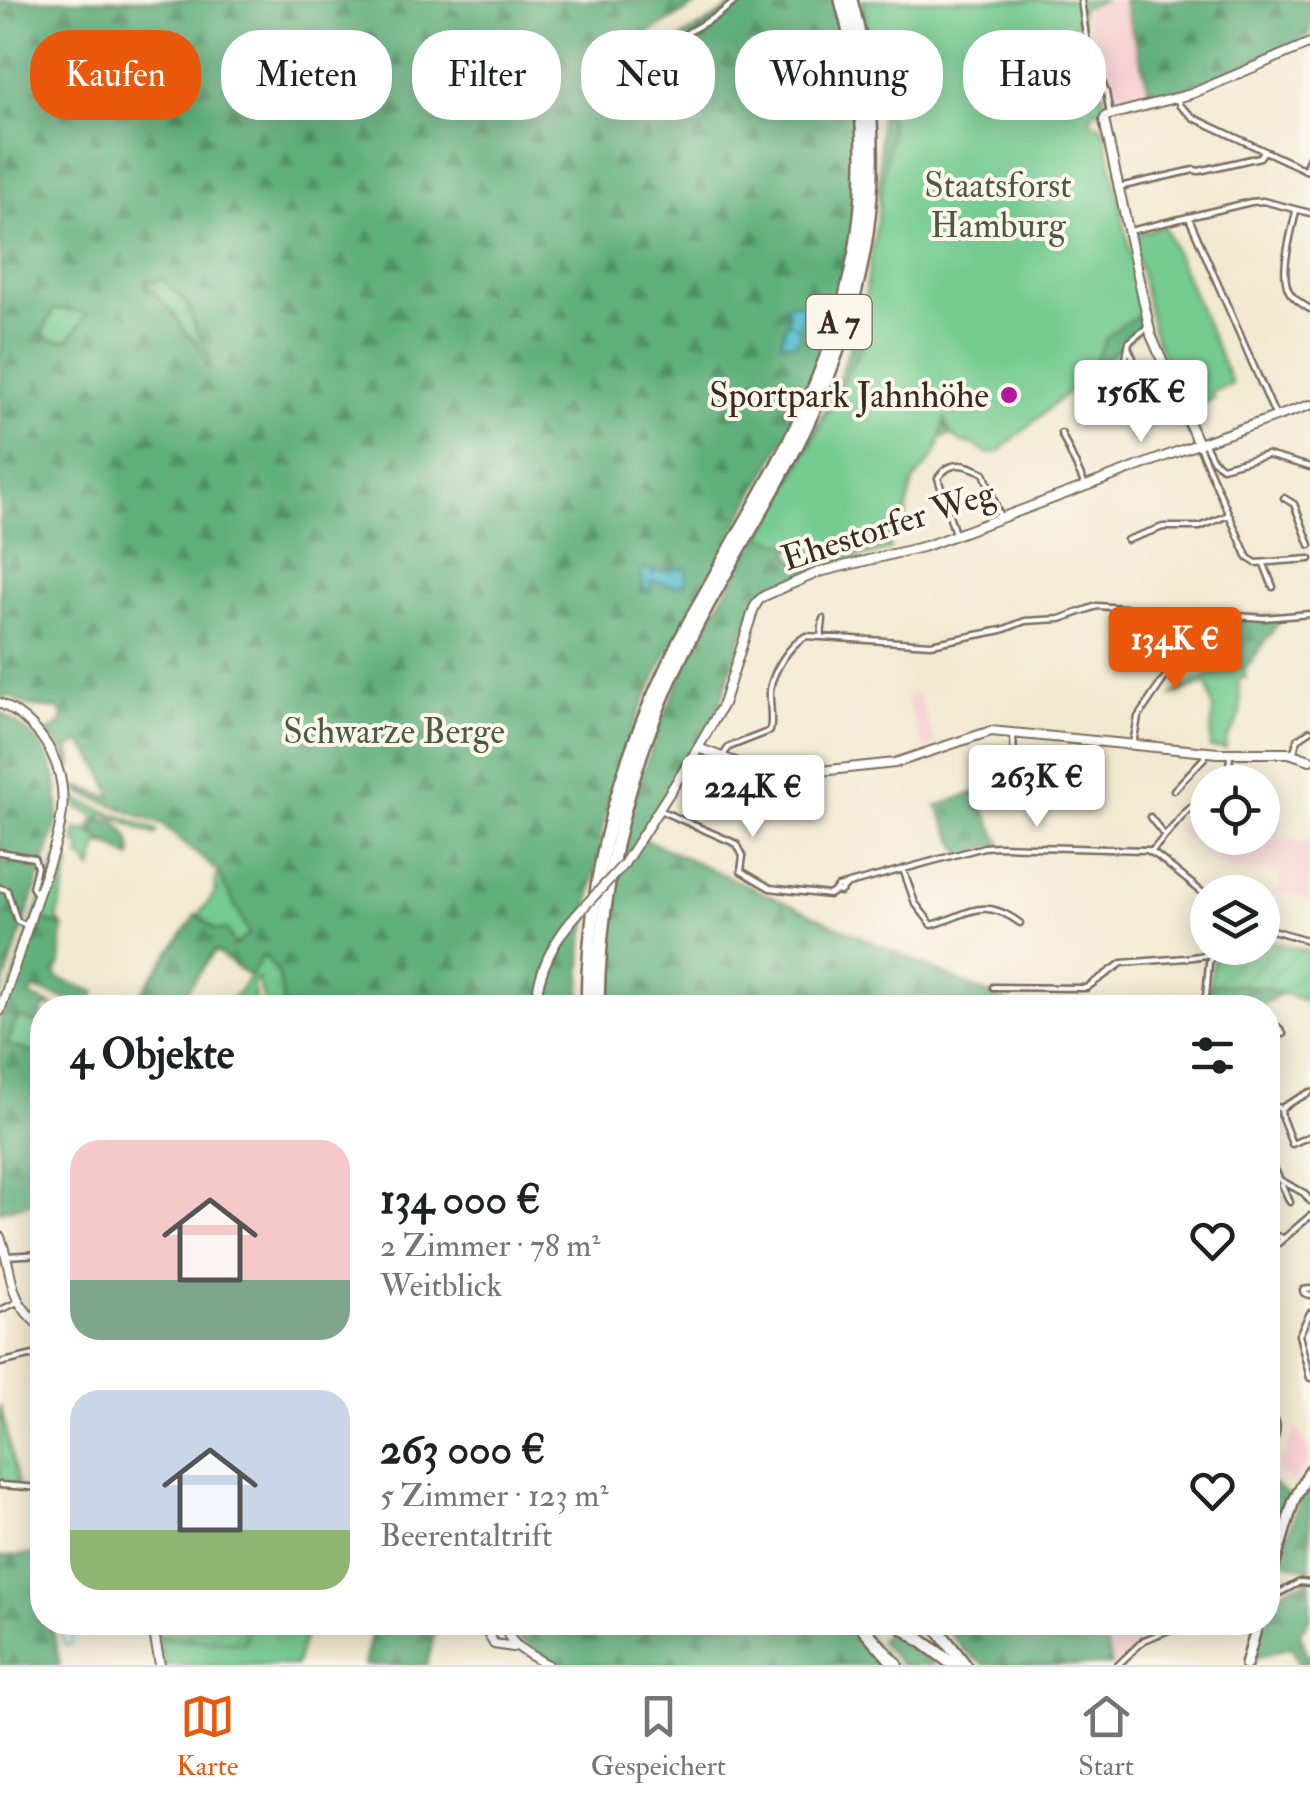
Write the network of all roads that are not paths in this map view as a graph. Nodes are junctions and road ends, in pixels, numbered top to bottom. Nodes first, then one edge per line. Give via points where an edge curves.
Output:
1 (737, 0) edge
2 (841, 0) edge
3 (851, 0) edge
4 (1080, 0) edge
5 (692, 30) edge
6 (1310, 43) edge
7 (1177, 98) junction
8 (1107, 118) junction
9 (1264, 151) junction
10 (1310, 156) edge
11 (1308, 171) edge
12 (1119, 188) junction
13 (1296, 210) junction
14 (1310, 213) edge
15 (1189, 218) junction
16 (1128, 232) junction
17 (1310, 309) edge
18 (1149, 326) junction
19 (1128, 347) dead end
20 (1310, 405) edge
21 (1276, 417) junction
22 (1061, 433) dead end
23 (1201, 443) junction
24 (1310, 467) edge
25 (1085, 486) junction
26 (1284, 498) dead end
27 (1228, 515) junction
28 (1000, 517) junction
29 (955, 534) junction
30 (1128, 540) dead end
31 (1310, 546) edge
32 (1310, 559) edge
33 (1264, 562) junction
34 (1274, 587) dead end
35 (1154, 612) junction
36 (1310, 614) edge
37 (823, 619) dead end
38 (821, 636) junction
39 (1219, 644) dead end
40 (1122, 653) dead end
41 (0, 703) edge
42 (1310, 731) edge
43 (1013, 732) junction
44 (1133, 744) junction
45 (698, 748) junction
46 (1206, 752) junction
47 (1230, 753) junction
48 (1293, 754) junction
49 (721, 758) junction
50 (1310, 760) edge
51 (1229, 765) edge
52 (1174, 790) dead end
53 (1084, 802) dead end
54 (660, 810) junction
55 (1190, 810) edge
56 (1150, 817) dead end
57 (1164, 836) junction
58 (0, 852) edge
59 (1151, 852) junction
60 (904, 869) junction
61 (1190, 883) edge
62 (0, 888) edge
63 (38, 896) junction
64 (1020, 923) dead end
65 (28, 926) junction
66 (1280, 932) edge
67 (1310, 940) edge
68 (1190, 956) edge
69 (1209, 965) edge
70 (993, 987) dead end
71 (538, 995) edge
72 (588, 995) edge
73 (598, 995) edge
74 (1207, 995) edge
75 (0, 1010) edge
76 (1280, 1029) edge
77 (1284, 1034) dead end
78 (1310, 1092) edge
79 (1281, 1108) joint
80 (1310, 1136) edge
81 (1280, 1180) joint
82 (1309, 1196) edge
83 (1290, 1202) dead end
84 (1310, 1216) edge
85 (0, 1237) edge
86 (1280, 1237) edge
87 (1283, 1238) junction
88 (1280, 1241) edge
89 (30, 1255) edge
90 (6, 1256) junction
91 (18, 1302) junction
92 (0, 1310) edge
93 (1310, 1313) edge
94 (30, 1317) edge
95 (30, 1356) edge
96 (0, 1363) edge
97 (1310, 1378) edge
98 (1310, 1470) edge
99 (0, 1486) edge
100 (30, 1487) edge
101 (1280, 1545) edge
102 (1310, 1583) edge
103 (1280, 1593) edge
104 (154, 1635) edge
105 (505, 1635) edge
106 (869, 1635) edge
107 (902, 1635) edge
108 (914, 1635) edge
109 (943, 1635) edge
110 (1156, 1635) edge
111 (1254, 1635) edge
112 (160, 1665) edge
113 (548, 1665) edge
114 (896, 1665) edge
115 (941, 1665) edge
116 (954, 1665) edge
117 (965, 1665) edge
118 (1118, 1665) edge
119 (1246, 1665) edge

1 - 5 street
2 - 72 highway, A 7 via 864,144 851,279 804,411 680,640 633,746 596,889
3 - 73 highway, A 7 via 872,146 860,281 812,414 688,642 642,747 606,892
4 - 8 street
6 - 7 main road
7 - 8 main road
7 - 9 street via 1190,116
8 - 12 main road
9 - 11 street
9 - 12 street
10 - 11 street
12 - 16 main road
13 - 14 street
13 - 15 street via 1263,200
13 - 17 street via 1285,282
15 - 16 street
15 - 21 street
16 - 18 main road
18 - 19 street
18 - 23 main road
20 - 21 main road, Ehestorfer Weg
21 - 23 main road, Ehestorfer Weg
22 - 25 street
23 - 24 street via 1222,466 1267,454
23 - 25 main road, Ehestorfer Weg
23 - 27 street
25 - 28 main road, Ehestorfer Weg
26 - 31 street via 1294,504
27 - 30 street
27 - 33 street via 1248,558
28 - 29 main road, Ehestorfer Weg
28 - 29 street via 984,473 949,466 938,478
29 - 45 main road, Ehestorfer Weg via 819,572 760,599 723,704
32 - 33 street
33 - 34 street
35 - 36 street
35 - 38 street via 1094,606 931,644
35 - 40 street via 1149,634
37 - 38 street
38 - 49 street via 798,641 776,674 770,731 729,747
39 - 44 street via 1170,670 1138,717
41 - 63 main road via 40,733 61,780 61,823
42 - 48 street
43 - 44 main road
43 - 49 main road via 981,732 896,762 782,776
43 - 53 street via 1014,782
44 - 46 main road
45 - 49 main road
45 - 54 main road, Ehestorfer Weg
46 - 47 main road
46 - 52 street
47 - 48 main road
47 - 51 street
48 - 50 main road
54 - 60 street via 737,844 741,872 784,892 829,896 847,884
54 - 71 main road, Ehestorfer Weg, bridge via 624,864 562,931
55 - 57 street
56 - 57 street
57 - 59 street
58 - 63 street via 34,858 32,887
59 - 60 street via 988,846
59 - 61 street
60 - 64 street via 915,902 932,924 972,909 1004,912
62 - 65 street via 7,890 17,921
63 - 65 main road
65 - 75 main road
66 - 67 street
68 - 70 street via 1122,963 1086,988
69 - 74 street
76 - 77 street
78 - 79 street
79 - 80 street via 1292,1144
81 - 82 street
81 - 83 street
84 - 87 street
85 - 90 main road
86 - 87 street
87 - 88 street
89 - 90 street
90 - 91 main road
91 - 92 street
91 - 94 main road
93 - 97 street via 1298,1334
95 - 96 street
98 - 101 main road
99 - 100 street
102 - 103 street
104 - 112 main road
105 - 113 main road
106 - 114 highway
107 - 115 highway
108 - 116 highway
109 - 117 highway
110 - 118 street
111 - 119 main road

